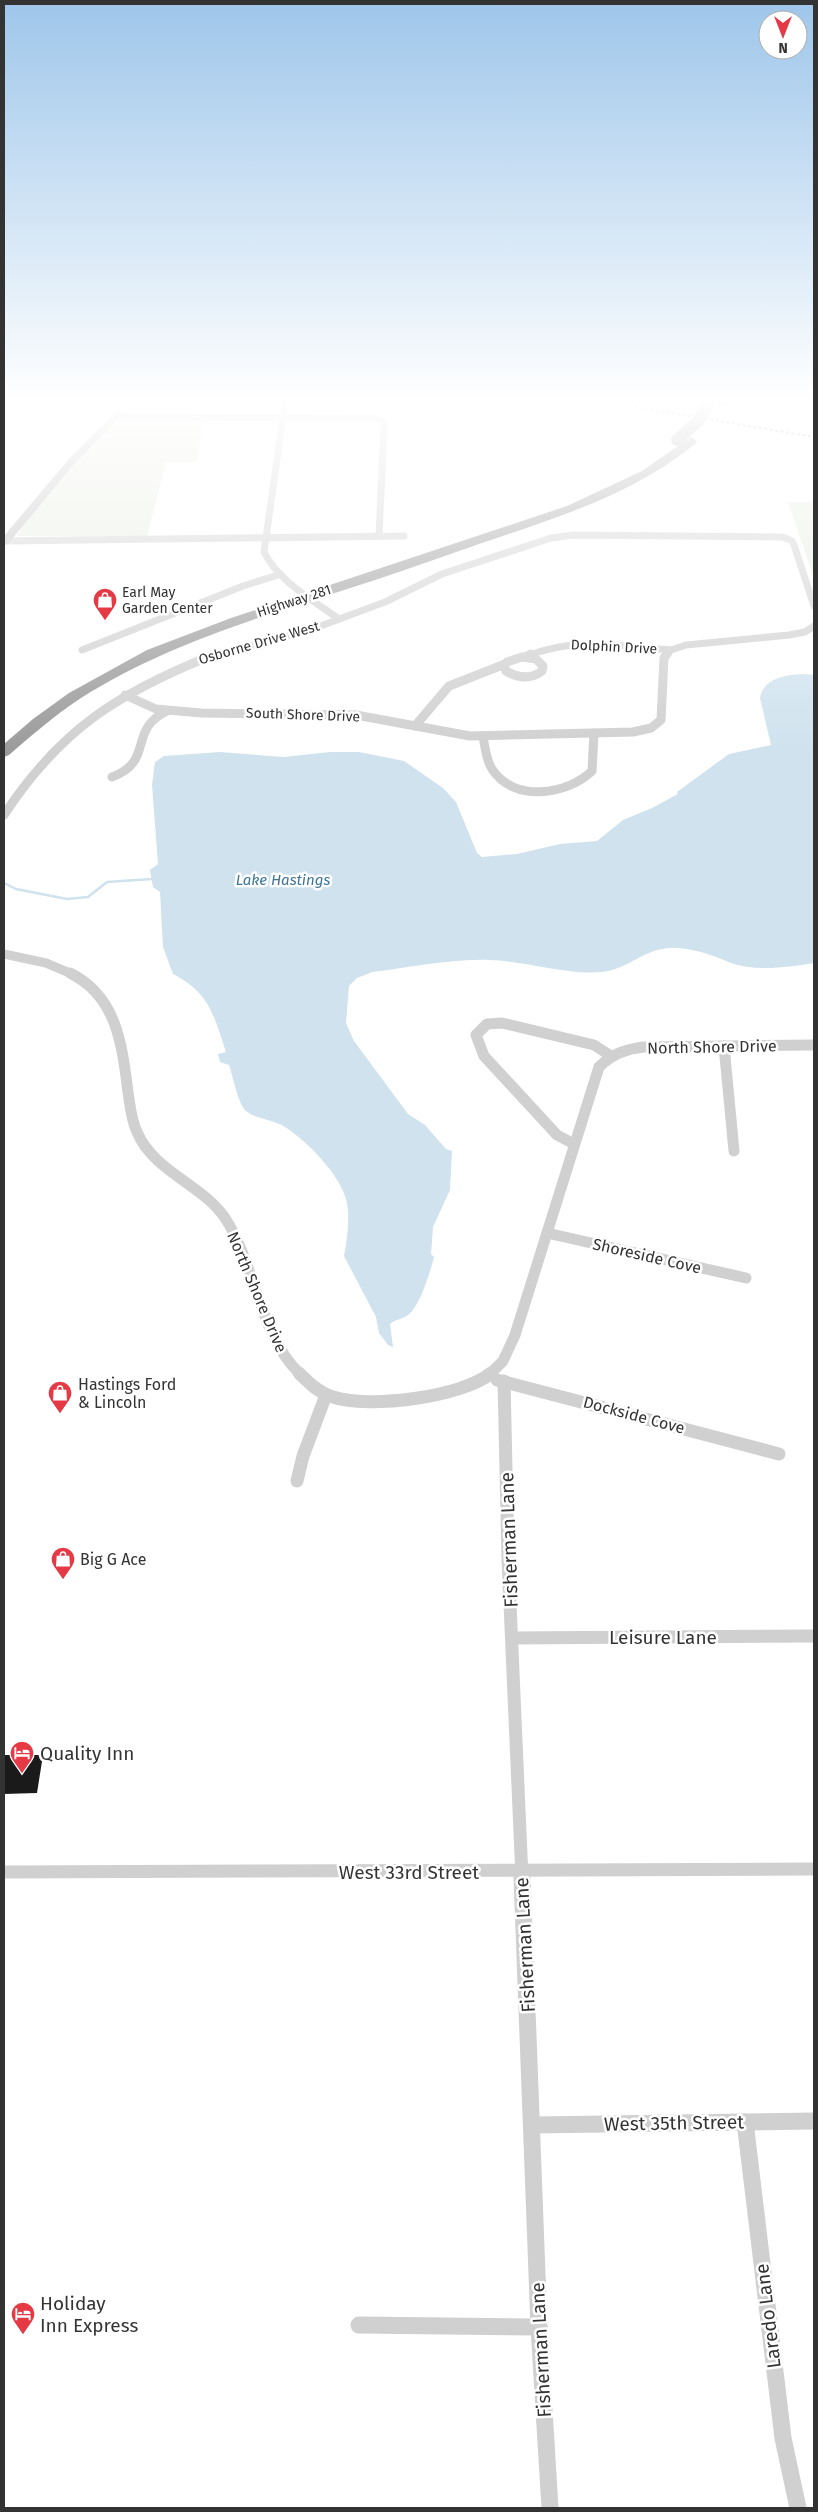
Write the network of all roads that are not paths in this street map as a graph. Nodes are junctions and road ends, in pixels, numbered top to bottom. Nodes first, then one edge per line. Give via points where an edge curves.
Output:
1 (23, 519) edge
2 (268, 519) edge
3 (380, 519) edge
4 (516, 519) edge
5 (535, 519) edge
6 (379, 535) junction
7 (404, 536) dead end
8 (265, 537) junction
9 (4, 542) edge
10 (281, 574) junction
11 (810, 580) edge
12 (306, 594) junction
13 (814, 606) edge
14 (339, 619) junction
15 (814, 626) edge
16 (556, 646) junction
17 (82, 650) dead end
18 (671, 650) junction
19 (525, 657) junction
20 (505, 664) junction
21 (542, 664) junction
22 (511, 674) junction
23 (477, 676) junction
24 (126, 696) junction
25 (167, 711) junction
26 (415, 726) junction
27 (594, 733) junction
28 (483, 736) junction
29 (4, 737) edge
30 (4, 752) edge
31 (112, 777) dead end
32 (4, 815) edge
33 (4, 954) edge
34 (814, 1045) edge
35 (724, 1046) junction
36 (611, 1056) junction
37 (574, 1144) junction
38 (734, 1152) dead end
39 (547, 1233) junction
40 (746, 1278) dead end
41 (488, 1377) junction
42 (504, 1382) junction
43 (326, 1395) junction
44 (780, 1454) dead end
45 (297, 1481) dead end
46 (814, 1636) edge
47 (512, 1638) junction
48 (814, 1869) edge
49 (4, 1872) edge
50 (522, 1872) junction
51 (745, 2122) junction
52 (814, 2122) edge
53 (533, 2125) junction
54 (359, 2325) dead end
55 (539, 2327) junction
56 (550, 2508) edge
57 (798, 2508) edge

1 - 9 street
2 - 8 street
3 - 6 street
4 - 12 highway, Highway 281, bridge
5 - 12 highway, Highway 281
6 - 7 street
6 - 8 street
8 - 9 street
8 - 10 street via 265,553
10 - 12 street
10 - 17 street
11 - 13 street
11 - 14 street, Osborne Drive West via 792,541 770,536 587,535 551,538 442,574 385,602
12 - 14 street
12 - 29 highway, Highway 281 via 184,630 125,655 62,691
12 - 30 highway, Highway 281 via 191,636 116,670 53,710
14 - 24 street, Osborne Drive West via 296,634 205,656
15 - 18 street via 805,632 789,635 686,645
16 - 18 street, Dolphin Drive via 583,643
16 - 19 street, Dolphin Drive
16 - 21 street, Dolphin Drive via 545,655
18 - 27 street, South Shore Drive via 664,658 662,715 657,724 641,731
19 - 20 street, Dolphin Drive via 511,659
19 - 21 street
20 - 22 street via 505,669
20 - 23 street, Dolphin Drive
21 - 22 street, Dolphin Drive via 542,670 536,675 522,677
22 - 23 street, Dolphin Drive
23 - 26 street, Dolphin Drive via 443,691
24 - 25 street, South Shore Drive via 156,710
24 - 32 street, Osborne Drive West via 90,719 54,750 25,783
25 - 26 street, South Shore Drive via 356,715
25 - 31 street via 147,726 132,768
26 - 28 street, South Shore Drive
27 - 28 street, South Shore Drive
27 - 28 street via 592,771 580,782 547,792 521,790 502,779 489,764
33 - 43 street, North Shore Drive via 59,967 85,983 106,1002 117,1028 134,1124 143,1145 221,1212 288,1362 304,1380
34 - 35 street, North Shore Drive
35 - 36 street, North Shore Drive via 644,1047
35 - 38 street
36 - 37 street, North Shore Drive via 599,1067
36 - 37 street via 594,1045 490,1021 476,1035 484,1056 504,1079 557,1135
37 - 39 street, North Shore Drive
39 - 40 street, Shoreside Cove
39 - 41 street, North Shore Drive via 510,1352 502,1365
41 - 42 street, Dockside Cove
41 - 43 street, North Shore Drive via 446,1392 373,1402 340,1400
42 - 44 street, Dockside Cove
42 - 47 street, Fisherman Lane
43 - 45 street
46 - 47 street, Leisure Lane
47 - 50 street, Fisherman Lane
48 - 50 street, West 33rd Street
49 - 50 street, West 33rd Street
50 - 53 street, Fisherman Lane
51 - 52 street, West 35th Street
51 - 53 street, West 35th Street
51 - 57 street, Laredo Lane via 783,2438
53 - 55 street, Fisherman Lane
54 - 55 street
55 - 56 street, Fisherman Lane

